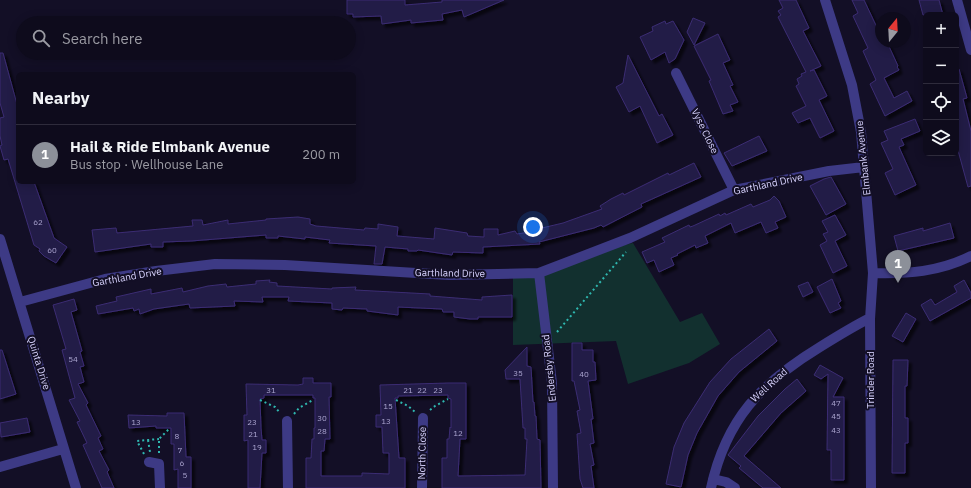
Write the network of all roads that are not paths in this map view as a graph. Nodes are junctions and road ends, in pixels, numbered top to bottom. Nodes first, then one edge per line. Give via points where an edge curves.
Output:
1 (826, 0) edge
2 (957, 0) edge
3 (971, 50) edge
4 (676, 73) dead end
5 (864, 167) junction
6 (734, 190) junction
7 (0, 239) edge
8 (971, 256) edge
9 (4, 267) edge
10 (538, 273) junction
11 (873, 273) junction
12 (20, 302) junction
13 (870, 318) junction
14 (423, 418) road end
15 (287, 421) road end
16 (63, 448) junction
17 (154, 463) road end
18 (0, 467) edge
19 (712, 483) edge
20 (76, 488) edge
21 (160, 488) edge
22 (288, 488) edge
23 (422, 488) edge
24 (553, 488) edge
25 (735, 488) edge
26 (871, 488) edge

1 - 5 street, Elmbank Avenue via 852,85 861,132
2 - 3 street
4 - 6 street, Vyse Close
5 - 6 street, Garthland Drive via 829,171
5 - 11 street, Elmbank Avenue
6 - 10 street, Garthland Drive via 630,238
7 - 9 street, Quinta Drive
8 - 11 street via 935,270 904,274
9 - 12 street, Quinta Drive
10 - 12 street, Garthland Drive via 449,275 285,265 215,264 105,279
10 - 24 street, Endersby Road via 552,383
11 - 13 street, Trinder Road
12 - 16 street, Quinta Drive
13 - 19 street, Well Road via 793,363 770,382 749,404 735,425 723,449
13 - 26 street, Trinder Road
14 - 23 street, North Close
15 - 22 street
16 - 18 street
16 - 20 street, Quinta Drive
17 - 21 street
19 - 25 street via 726,482

